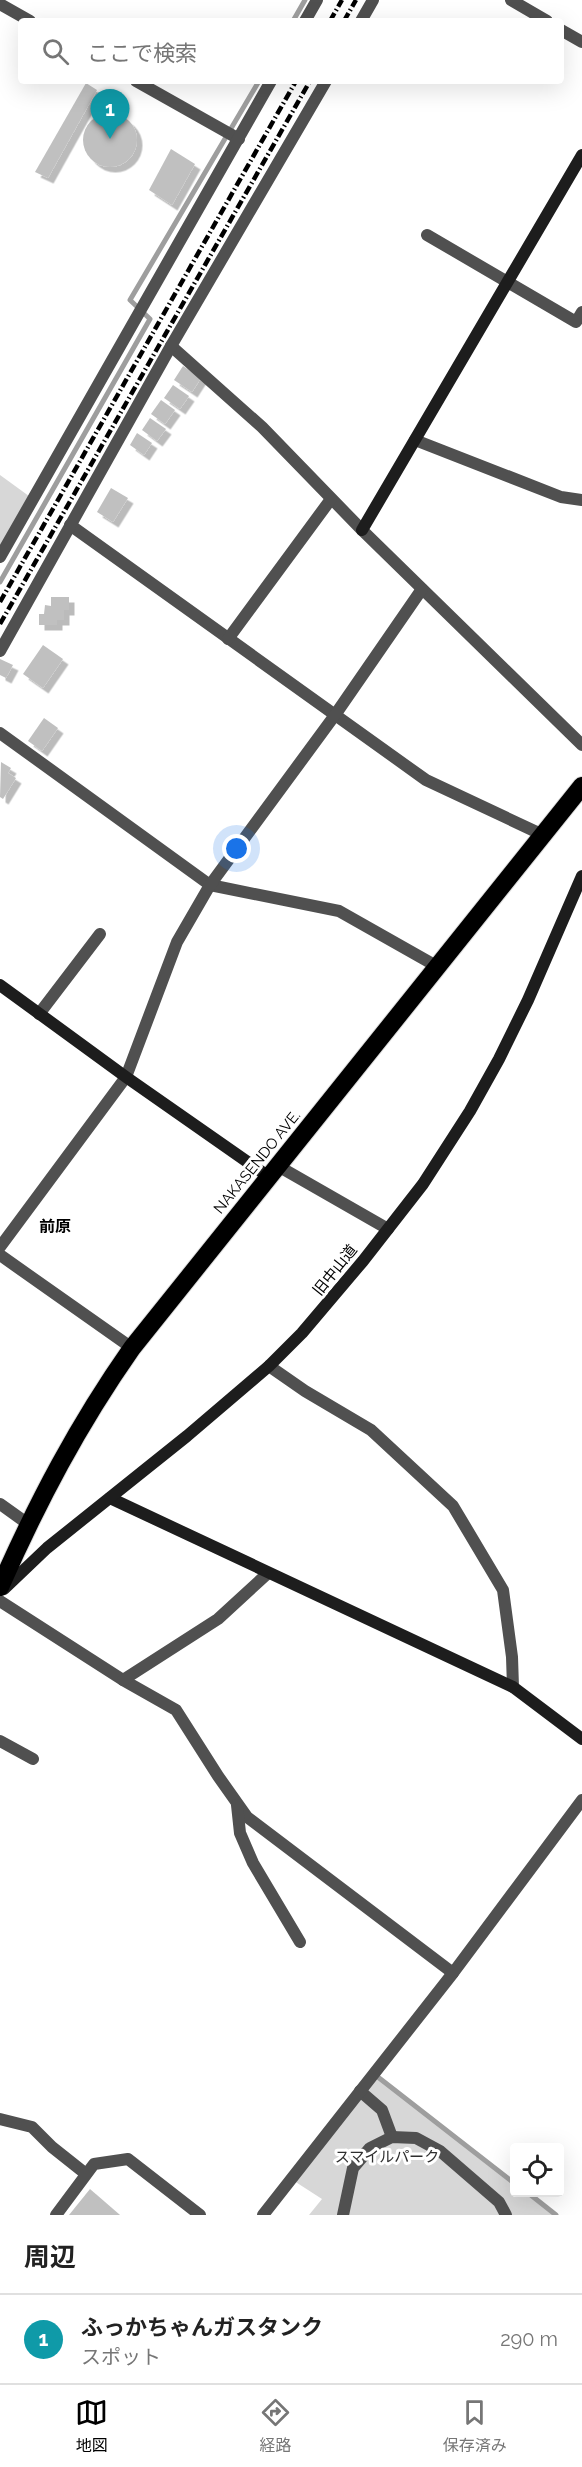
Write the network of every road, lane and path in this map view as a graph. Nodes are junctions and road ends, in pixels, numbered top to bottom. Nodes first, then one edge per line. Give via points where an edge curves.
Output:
1 (317, 0) edge
2 (373, 0) edge
3 (511, 0) edge
4 (0, 4) edge
5 (25, 18) edge
6 (307, 18) edge
7 (363, 18) edge
8 (542, 18) edge
9 (564, 32) edge
10 (582, 42) edge
11 (141, 84) edge
12 (269, 84) edge
13 (324, 84) edge
14 (239, 139) junction
15 (582, 155) edge
16 (427, 235) dead end
17 (506, 282) junction
18 (582, 312) edge
19 (171, 346) junction
20 (415, 440) junction
21 (331, 499) junction
22 (582, 500) edge
23 (70, 525) junction
24 (362, 530) junction
25 (0, 557) edge
26 (422, 589) junction
27 (228, 639) junction
28 (0, 651) edge
29 (335, 716) junction
30 (0, 733) edge
31 (582, 745) edge
32 (582, 786) edge
33 (543, 835) junction
34 (582, 876) edge
35 (210, 885) junction
36 (100, 934) dead end
37 (438, 967) junction
38 (0, 985) edge
39 (39, 1014) junction
40 (126, 1077) junction
41 (273, 1171) junction
42 (388, 1229) junction
43 (0, 1247) edge
44 (0, 1255) edge
45 (132, 1348) junction
46 (269, 1366) junction
47 (110, 1498) junction
48 (0, 1504) edge
49 (28, 1524) junction
50 (268, 1573) junction
51 (0, 1587) edge
52 (0, 1593) edge
53 (0, 1601) edge
54 (123, 1680) junction
55 (513, 1687) junction
56 (582, 1739) edge
57 (0, 1741) edge
58 (33, 1759) dead end
59 (582, 1800) edge
60 (237, 1803) junction
61 (300, 1942) dead end
62 (453, 1973) junction
63 (360, 2091) junction
64 (0, 2120) edge
65 (393, 2137) junction
66 (86, 2174) junction
67 (56, 2215) edge
68 (200, 2215) edge
69 (263, 2215) edge
70 (343, 2215) edge
71 (506, 2215) edge

1 - 6 street
2 - 7 street
3 - 8 street
4 - 5 street
9 - 10 street
11 - 14 street
12 - 14 street
13 - 19 street
14 - 25 street
15 - 17 street
16 - 17 street
17 - 18 street via 576,322
17 - 20 street
19 - 21 street via 262,427
19 - 23 street
20 - 22 street via 561,497
20 - 24 street
21 - 24 street
21 - 27 street
23 - 27 street
23 - 28 street
24 - 26 street
26 - 29 street
26 - 31 street
27 - 29 street
29 - 33 street via 426,780
29 - 35 street
30 - 35 street
32 - 33 highway, NAKASENDO AVE.
33 - 37 highway, NAKASENDO AVE.
34 - 42 street, 旧中山道 via 528,1000 470,1111 423,1184
35 - 37 street via 339,911
35 - 40 street via 177,942
36 - 39 street
37 - 41 highway, NAKASENDO AVE.
38 - 39 street
39 - 40 street
40 - 41 street
40 - 43 street
41 - 42 street
41 - 45 highway, NAKASENDO AVE.
42 - 46 street, 旧中山道 via 302,1334
44 - 45 street
45 - 49 highway, NAKASENDO AVE. via 68,1446
46 - 47 street, 旧中山道
46 - 55 street via 371,1430 453,1506 503,1590
47 - 50 street
47 - 52 street, 旧中山道 via 46,1548
48 - 49 street
49 - 51 highway, NAKASENDO AVE.
50 - 54 street via 218,1619
50 - 55 street
53 - 54 street
54 - 60 street via 176,1710
55 - 56 street
57 - 58 street
59 - 62 street
60 - 61 street via 240,1833 253,1863
60 - 62 street via 247,1817
62 - 63 street
63 - 65 street via 382,2110
63 - 69 street
64 - 66 street via 32,2127
65 - 70 street via 370,2148 353,2169
65 - 71 street via 416,2138 440,2151 499,2202
66 - 67 street
66 - 68 street via 94,2164 128,2160

